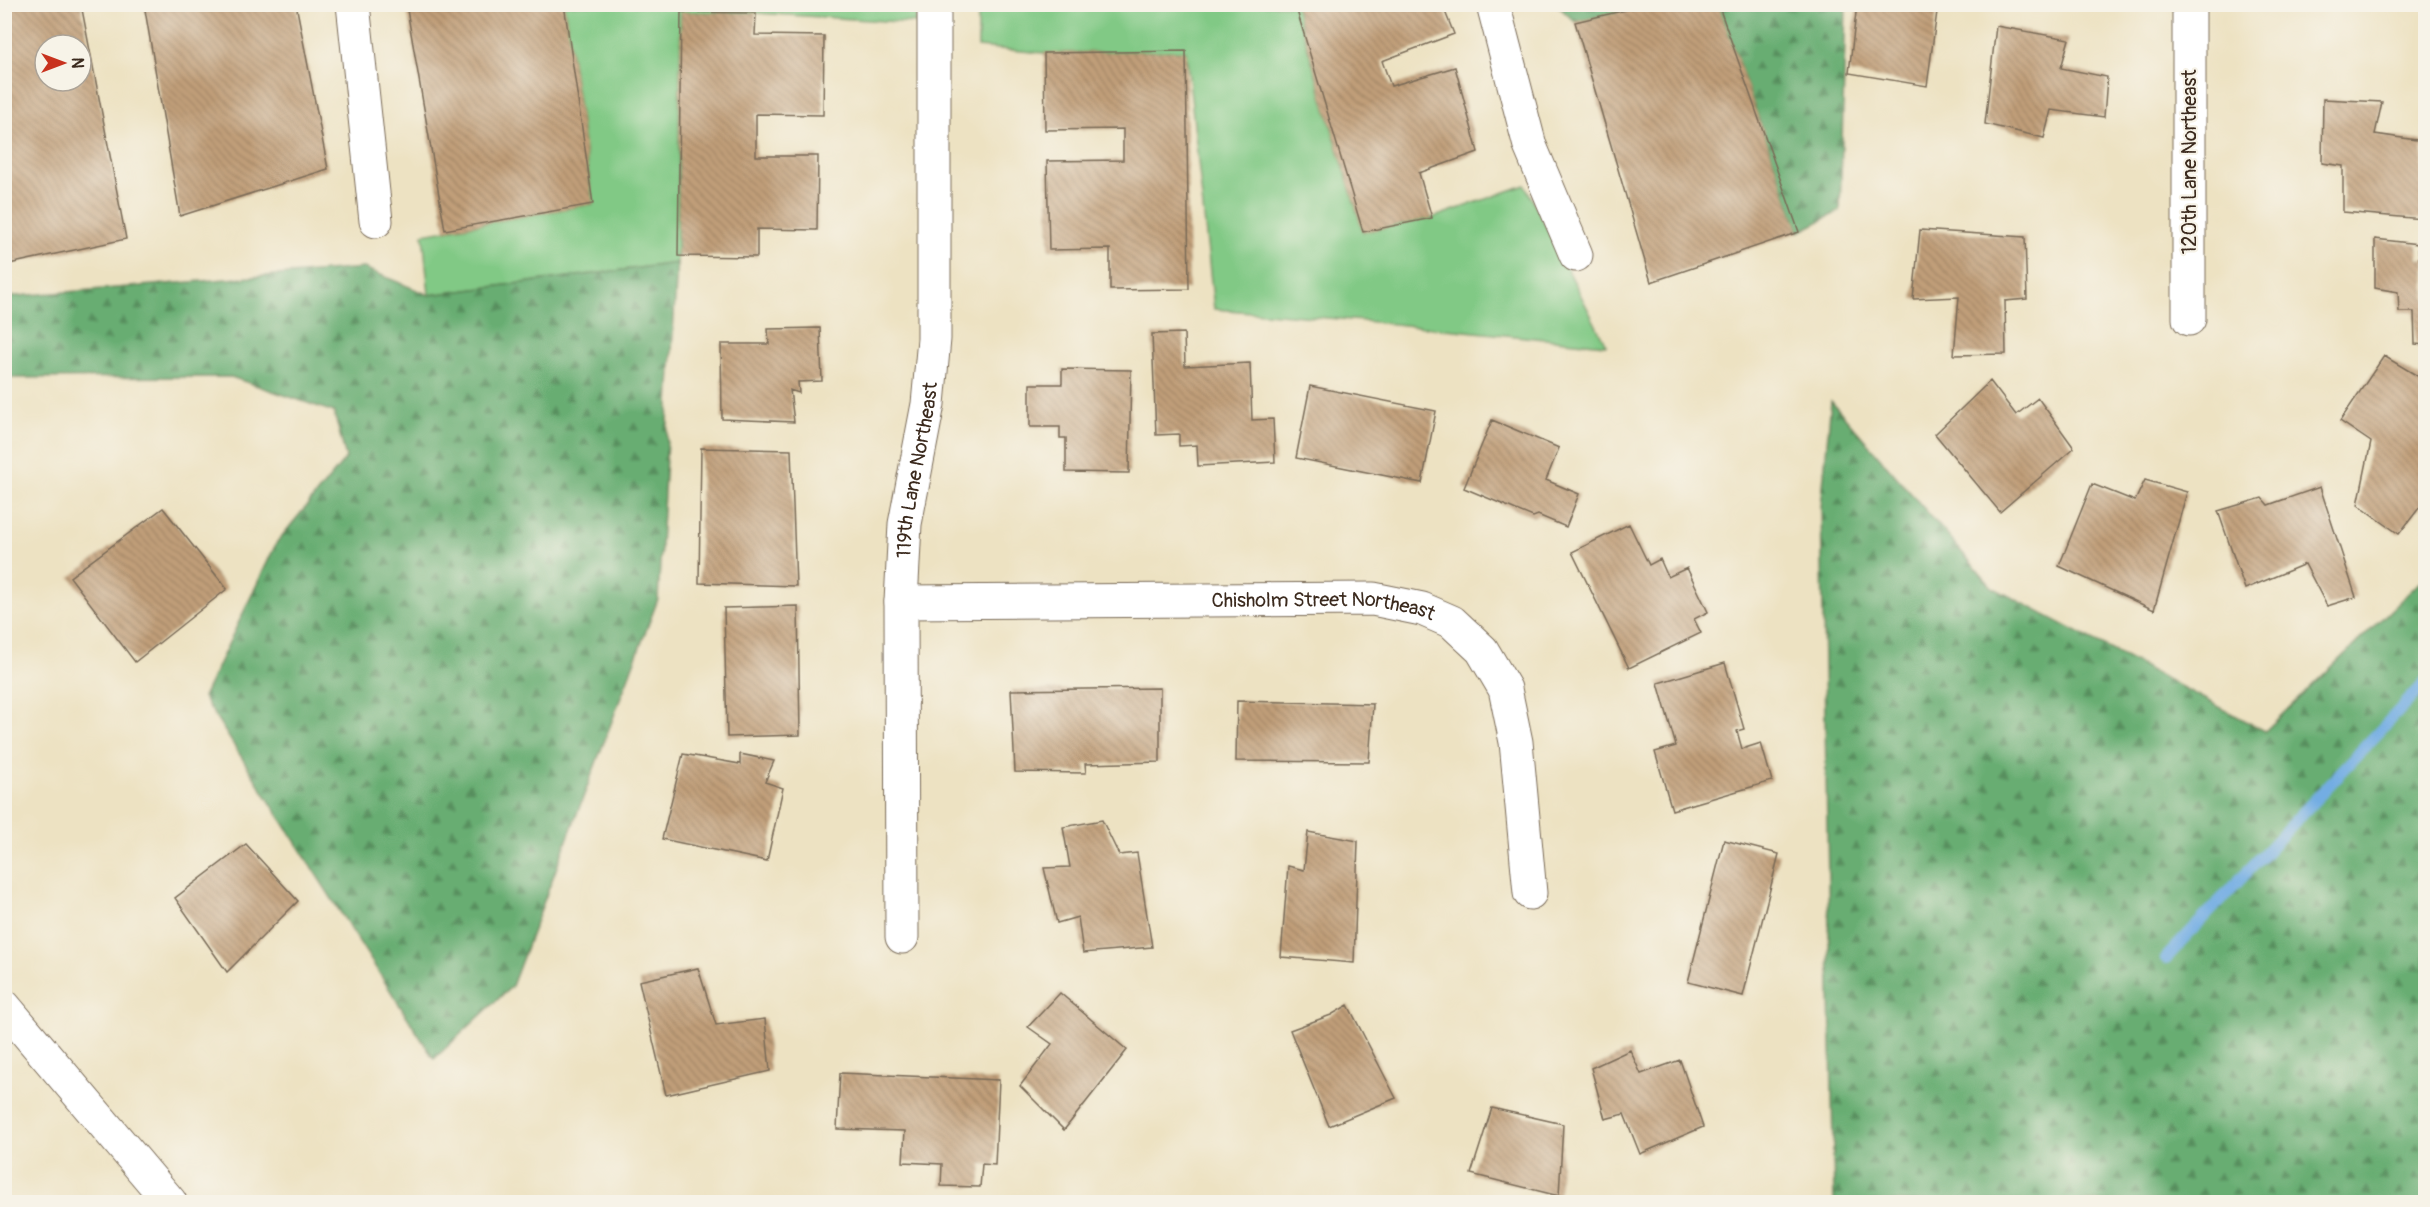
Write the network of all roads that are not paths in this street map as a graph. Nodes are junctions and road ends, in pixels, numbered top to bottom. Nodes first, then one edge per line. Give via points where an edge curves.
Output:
1 (353, 4) edge
2 (934, 4) edge
3 (1493, 4) edge
4 (2189, 4) edge
5 (376, 221) dead end
6 (1576, 255) dead end
7 (2189, 319) dead end
8 (901, 602) junction
9 (1530, 893) dead end
10 (902, 937) dead end
11 (4, 1006) edge
12 (170, 1203) edge

1 - 5 street
2 - 8 street, 119th Lane Northeast via 934,339 928,404 905,524
3 - 6 street via 1530,146
4 - 7 street, 120th Lane Northeast
8 - 9 street, Chisholm Street Northeast via 1373,598 1422,609 1452,622 1482,650 1505,689 1516,742
8 - 10 street, 119th Lane Northeast
11 - 12 street

